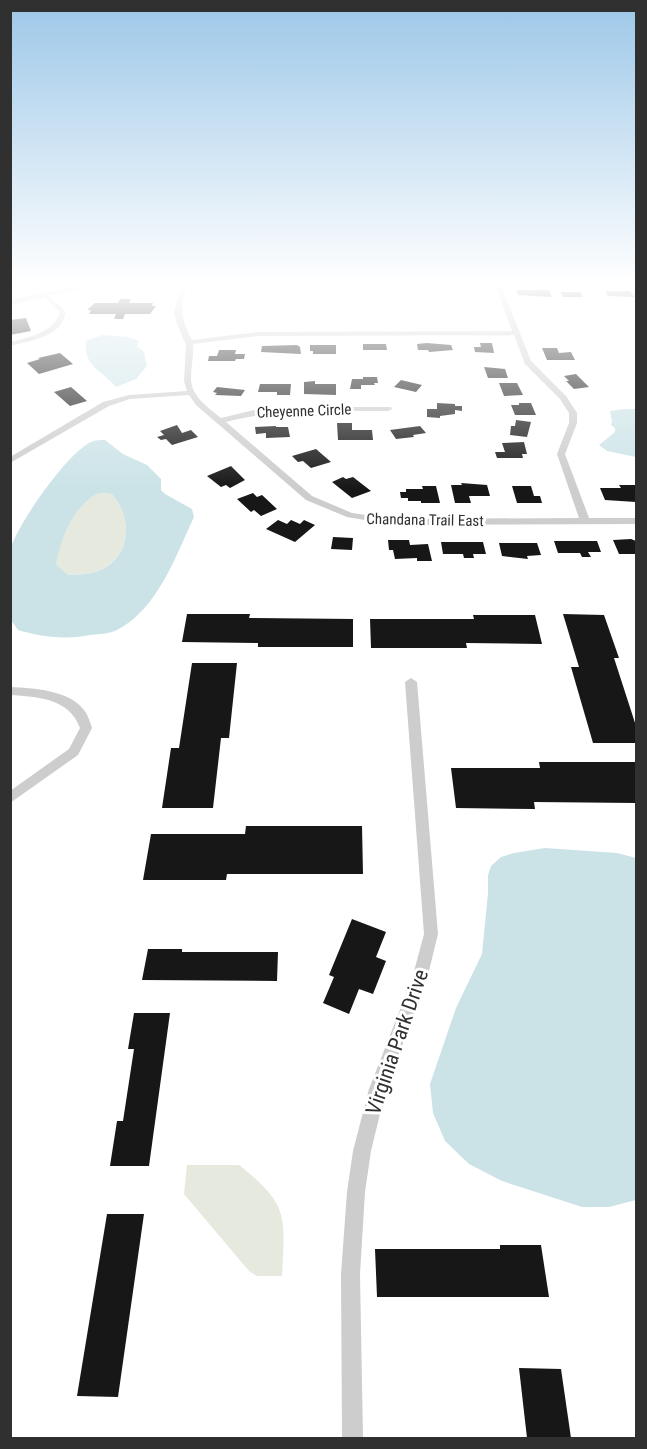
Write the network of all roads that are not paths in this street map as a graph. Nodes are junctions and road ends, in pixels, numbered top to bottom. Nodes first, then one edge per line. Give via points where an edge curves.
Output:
1 (190, 353) edge
2 (525, 353) edge
3 (191, 393) junction
4 (388, 409) dead end
5 (220, 421) junction
6 (10, 461) edge
7 (585, 521) junction
8 (636, 521) edge
9 (411, 682) dead end
10 (10, 691) edge
11 (10, 798) edge
12 (352, 1438) edge

1 - 3 street via 186,376
2 - 7 street via 534,371 565,399 573,412 561,454
3 - 5 street, Chandana Trail East
3 - 6 street via 129,397 106,404
4 - 5 street, Cheyenne Circle via 277,409
5 - 7 street, Chandana Trail East via 309,498 354,517 394,522
7 - 8 street, Chandana Trail East
9 - 12 street, Virginia Park Drive via 431,934 423,971 388,1057 359,1169 352,1244
10 - 11 street via 63,701 79,711 86,728 74,752

